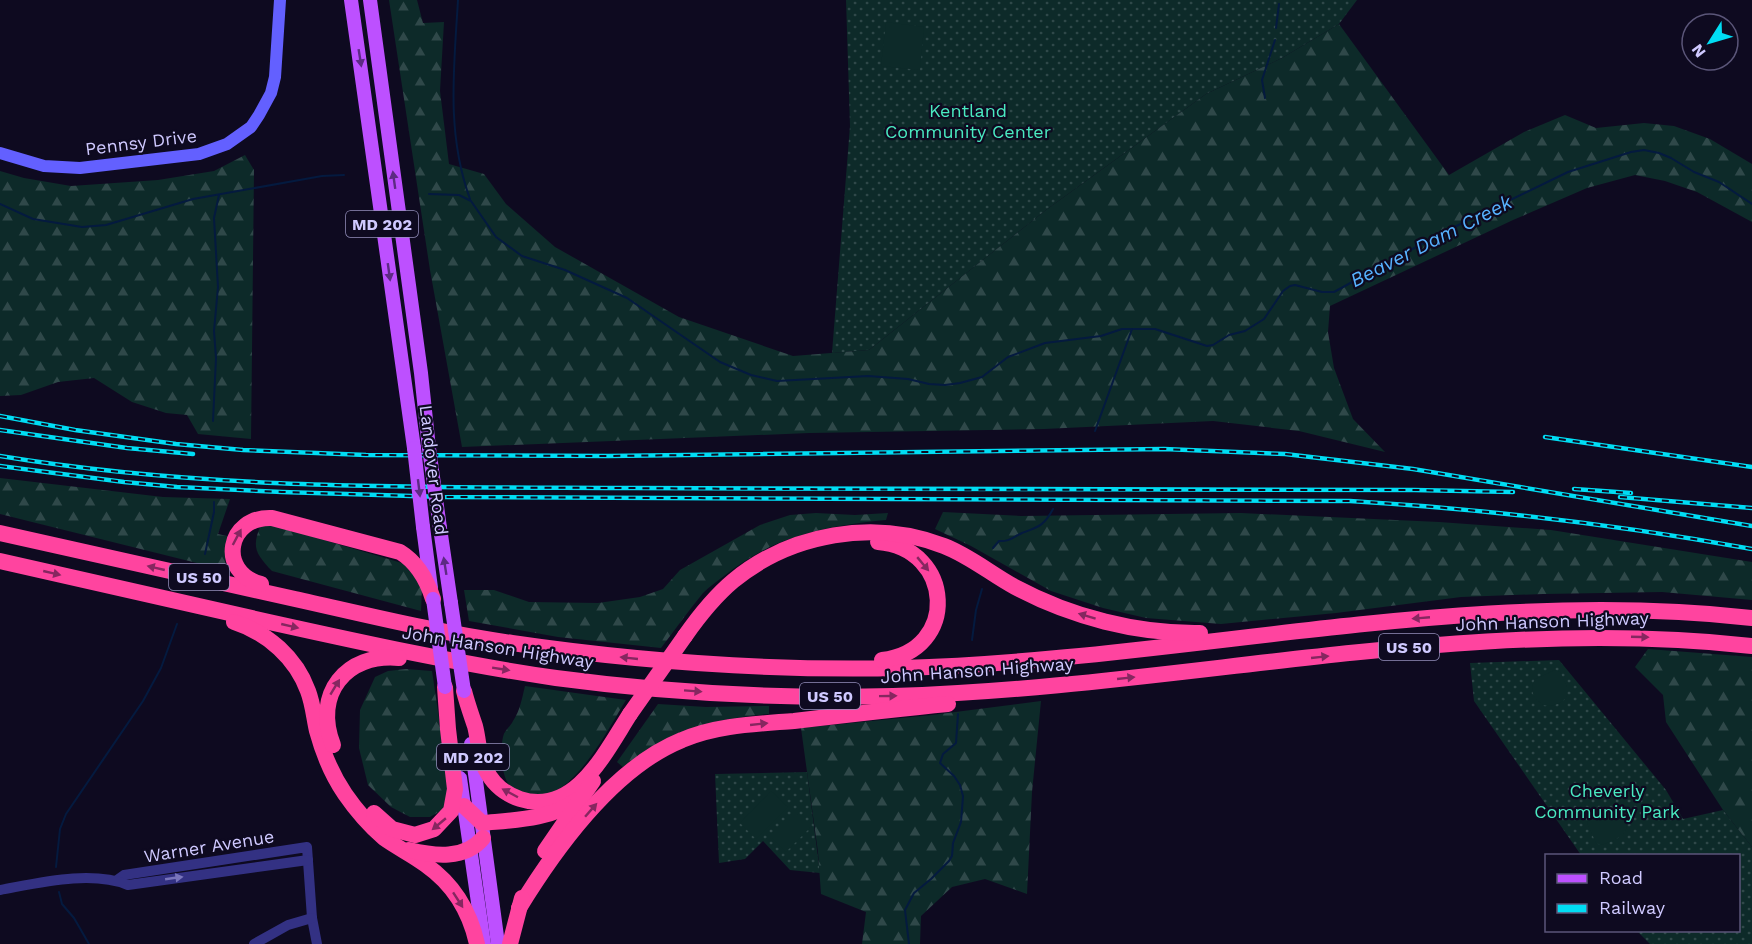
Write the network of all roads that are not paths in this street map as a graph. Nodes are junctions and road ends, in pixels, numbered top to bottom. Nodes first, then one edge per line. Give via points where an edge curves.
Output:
1 (280, 0) edge
2 (351, 0) edge
3 (370, 0) edge
4 (0, 153) edge
5 (0, 533) edge
6 (0, 561) edge
7 (151, 595) junction
8 (433, 599) junction
9 (1752, 618) edge
10 (398, 622) junction
11 (1290, 632) junction
12 (689, 636) junction
13 (1752, 646) edge
14 (470, 664) junction
15 (834, 669) junction
16 (1068, 684) junction
17 (445, 687) junction
18 (464, 691) junction
19 (636, 714) junction
20 (582, 797) junction
21 (464, 806) junction
22 (483, 831) junction
23 (400, 848) junction
24 (470, 850) junction
25 (308, 860) junction
26 (117, 880) junction
27 (0, 890) edge
28 (519, 908) junction
29 (312, 918) junction
30 (254, 944) edge
31 (317, 944) edge
32 (477, 944) edge
33 (484, 944) edge
34 (498, 944) edge
35 (510, 944) edge

1 - 4 main road, Pennsy Drive via 275,77 267,102 246,131 227,144 199,154 71,168 36,164
2 -> 8 main road, Landover Road / MD 202, bridge
18 -> 3 main road, Landover Road / MD 202, bridge
10 -> 5 highway, John Hanson Highway / US 50
6 -> 7 highway, John Hanson Highway / US 50
7 -> 14 highway, John Hanson Highway / US 50
7 - 23 highway via 241,624 281,650 305,684 321,745 343,791 370,824
10 -> 8 highway via 350,604 247,579 233,557 236,537 253,520 272,518 382,546 400,552 415,564
8 - 17 main road, Landover Road / MD 202, bridge
9 -> 11 highway, John Hanson Highway / US 50 via 1636,609 1520,610
15 -> 10 highway, John Hanson Highway / US 50 via 595,655
11 -> 12 highway via 1177,633 1110,623 1058,607 947,547 914,537 867,532 812,540 761,562 723,590 703,611
11 - 15 highway, John Hanson Highway / US 50 via 956,666
12 -> 15 highway via 745,584 797,555 866,542 894,544 909,550 926,565 937,591 937,615 928,637 902,656
12 - 19 highway, bridge
16 -> 13 highway, John Hanson Highway / US 50 via 1504,639 1620,637
14 -> 16 highway, John Hanson Highway / US 50 via 562,679 764,696 894,696
17 -> 14 highway via 454,803 448,816 434,829 415,835 400,832 385,824 369,807 340,763 327,718 333,688 349,670 372,659
28 -> 16 highway via 564,843 606,795 642,762 682,740 730,728 1028,695
17 - 21 main road, Landover Road / MD 202
19 -> 18 highway via 575,789 558,798 528,801 505,792 487,774
18 - 22 main road, Landover Road / MD 202
19 - 20 highway
20 - 22 highway via 543,816
20 - 28 highway via 532,873
21 - 22 highway
21 - 24 main road, Landover Road / MD 202
22 - 24 highway
22 - 34 main road, Landover Road / MD 202
23 - 24 highway via 437,855
23 -> 32 highway via 449,886 468,915
24 - 33 main road, Landover Road / MD 202
26 -> 25 street, Warner Avenue via 128,885
25 - 26 street, Warner Avenue via 307,848 124,875
25 - 29 street
26 - 27 street, Warner Avenue via 69,879
28 - 35 highway
29 - 30 street via 288,925
29 - 31 street

